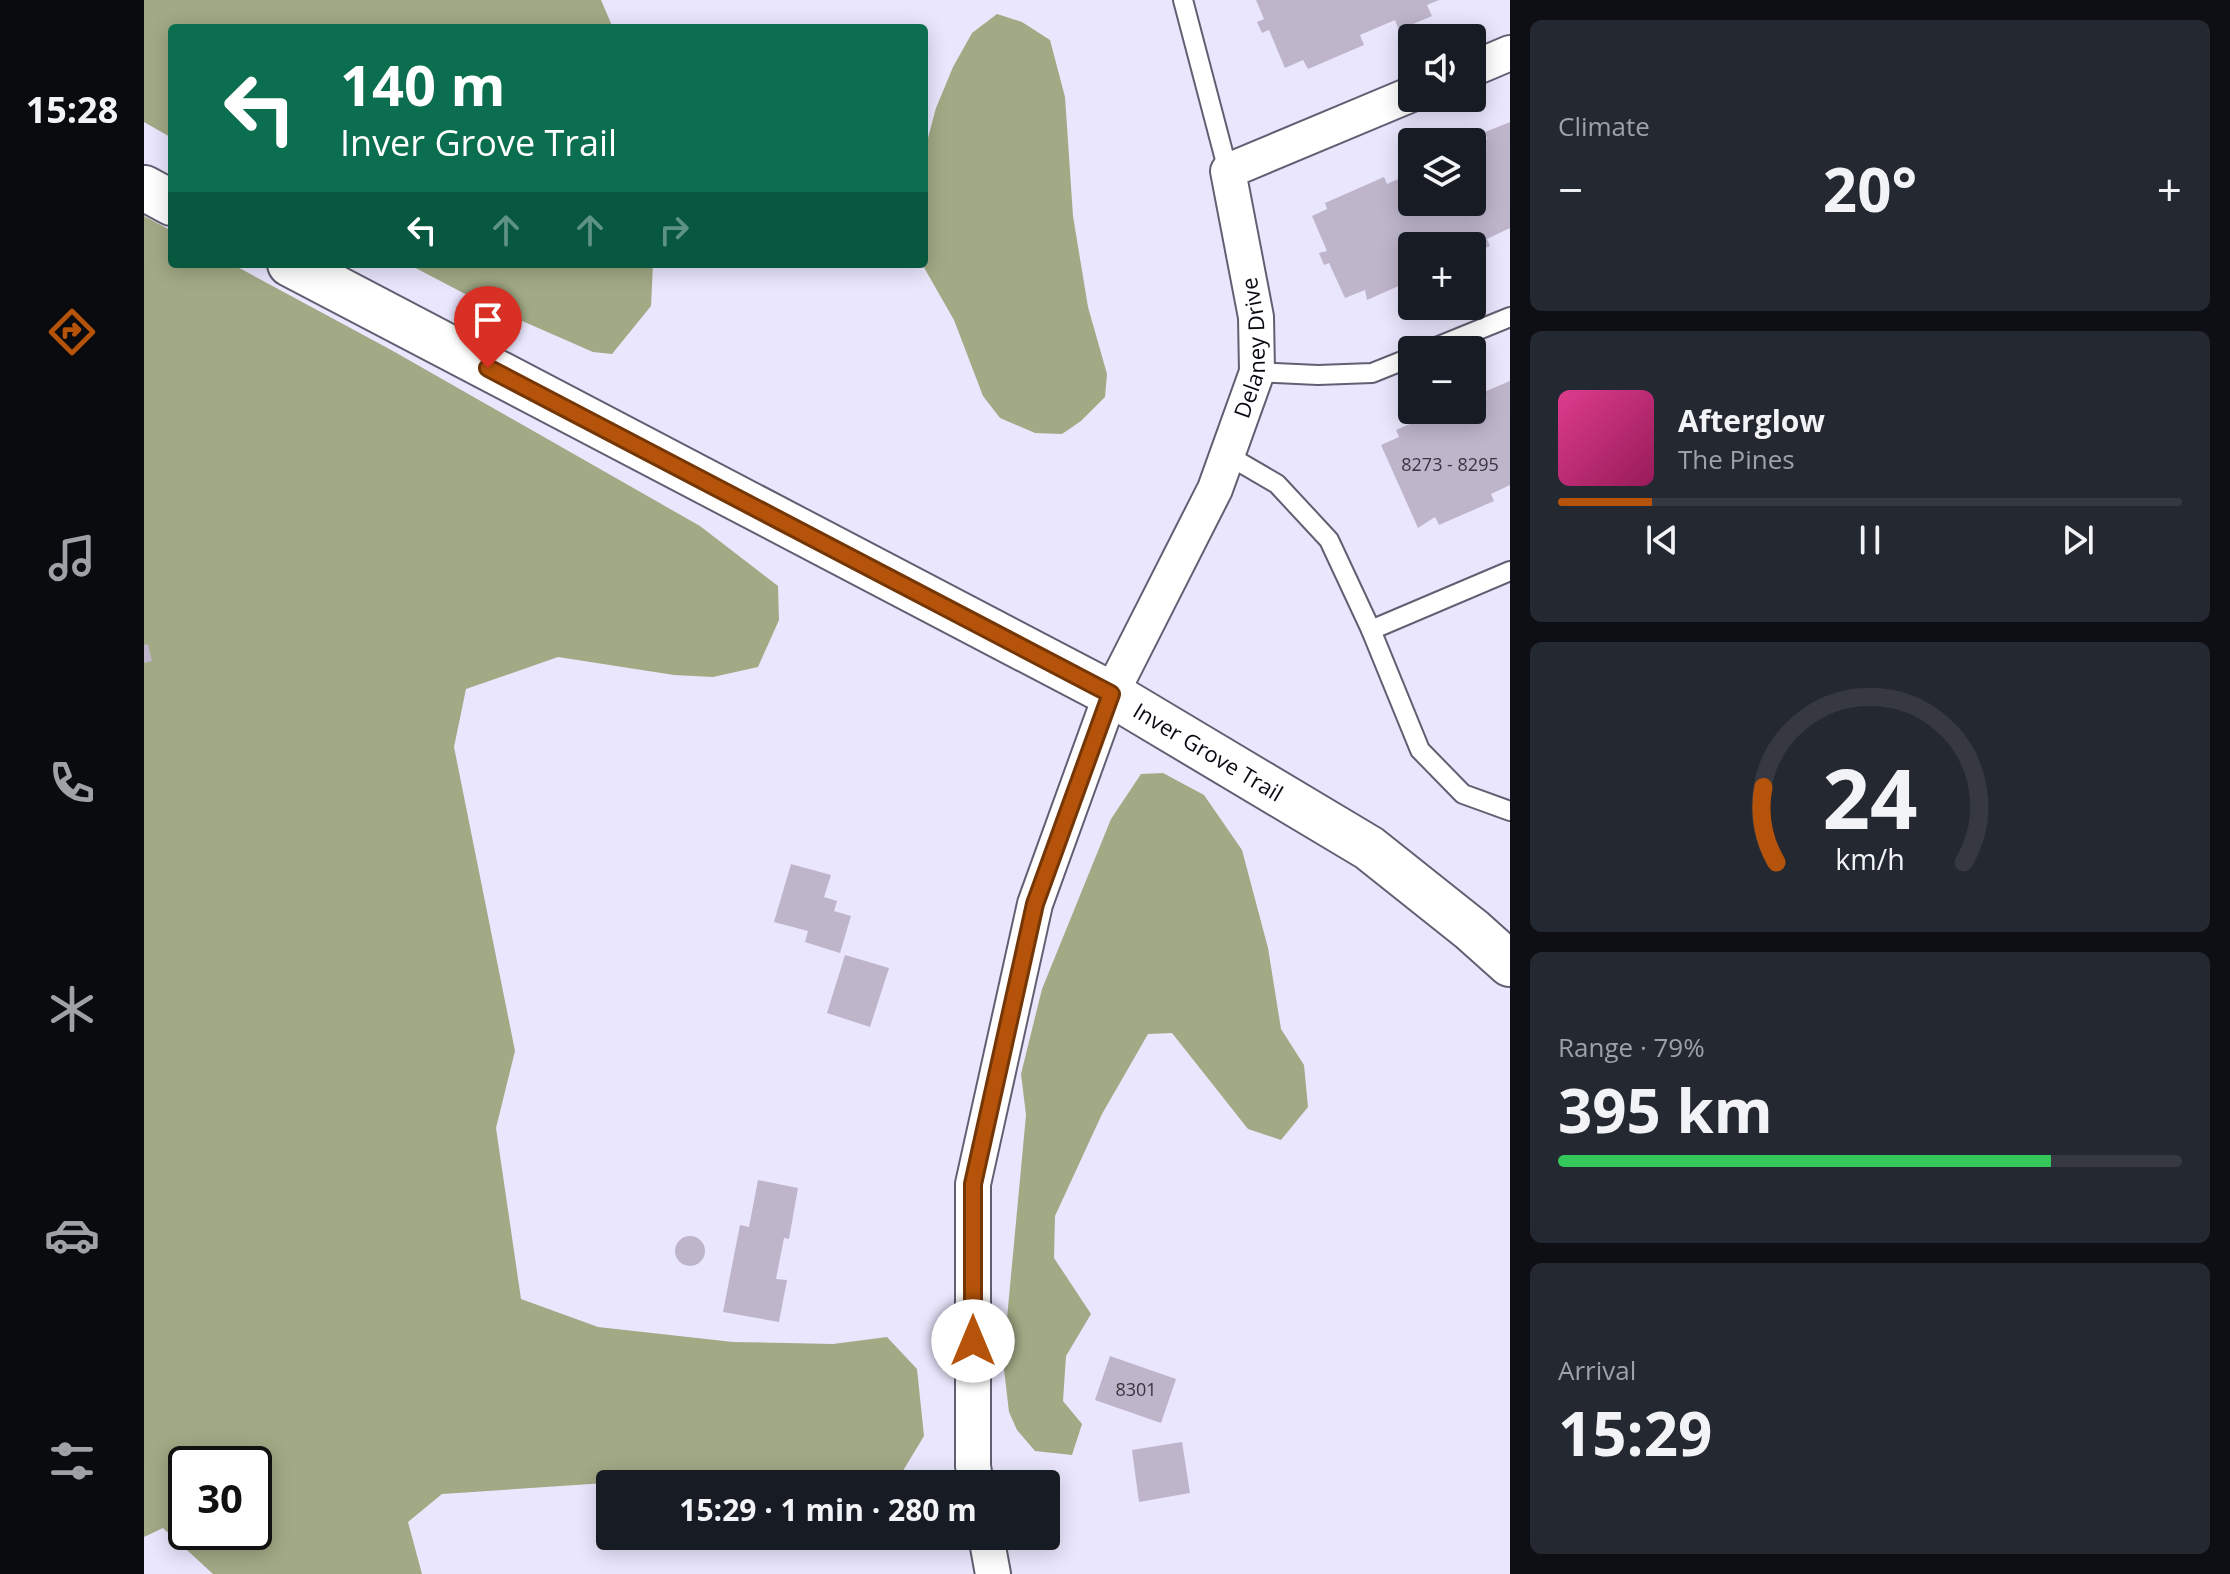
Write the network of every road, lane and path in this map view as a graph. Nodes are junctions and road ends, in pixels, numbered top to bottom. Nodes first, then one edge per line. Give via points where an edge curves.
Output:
1 (1183, 0) edge
2 (1510, 53) edge
3 (1486, 63) edge
4 (1398, 100) edge
5 (1228, 171) junction
6 (144, 188) edge
7 (168, 201) edge
8 (298, 268) edge
9 (1510, 317) edge
10 (1463, 336) edge
11 (1398, 363) edge
12 (1257, 372) junction
13 (1229, 456) junction
14 (1510, 571) edge
15 (1371, 630) junction
16 (1111, 694) junction
17 (1510, 811) edge
18 (1510, 964) edge
19 (974, 1470) edge
20 (989, 1550) edge
21 (993, 1574) edge

1 - 5 lane
2 - 3 street
4 - 5 street
5 - 12 street, Delaney Drive via 1256,317
6 - 7 street
8 - 16 street, Inver Grove Trail
9 - 10 lane
11 - 12 lane via 1372,373
12 - 13 street, Delaney Drive
13 - 15 lane via 1277,484 1329,540
13 - 16 street, Delaney Drive
14 - 15 lane
15 - 17 lane via 1420,750 1463,794
16 - 18 street, Inver Grove Trail via 1369,848
16 - 19 street, Delaney Drive via 1035,904 973,1184
20 - 21 street

